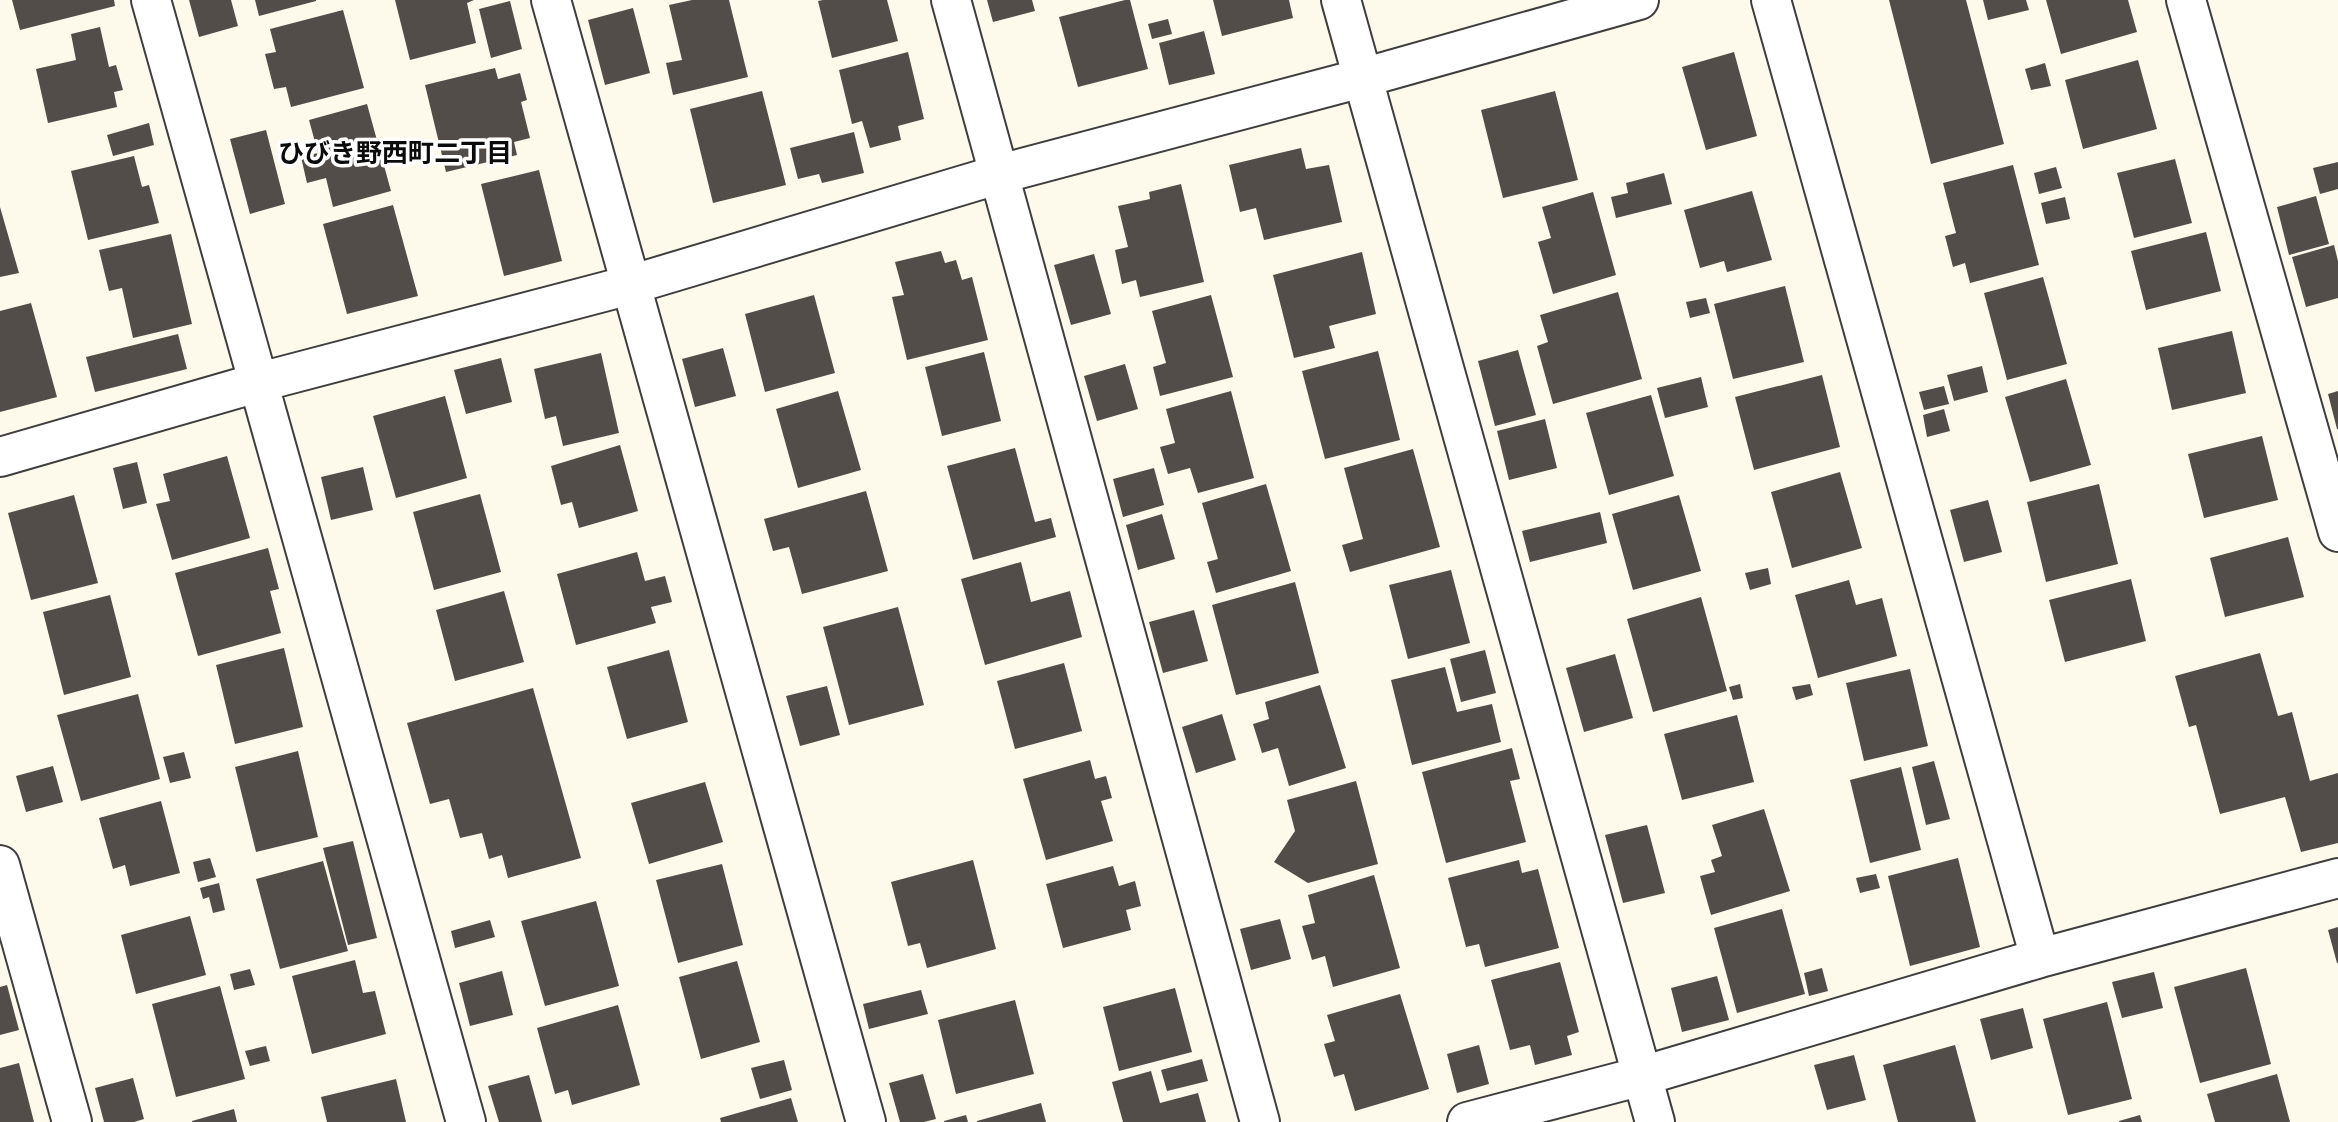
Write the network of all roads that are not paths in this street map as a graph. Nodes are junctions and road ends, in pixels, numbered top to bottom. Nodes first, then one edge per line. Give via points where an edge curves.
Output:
1 (151, 0) edge
2 (551, 0) edge
3 (951, 0) edge
4 (1341, 0) edge
5 (1639, 0) edge
6 (1771, 0) edge
7 (2186, 0) edge
8 (1362, 78) junction
9 (1000, 174) junction
10 (630, 285) junction
11 (260, 382) junction
12 (0, 457) edge
13 (2338, 532) edge
14 (0, 865) edge
15 (2338, 878) edge
16 (2040, 958) junction
17 (1642, 1076) junction
18 (72, 1122) edge
19 (467, 1122) edge
20 (866, 1122) edge
21 (1260, 1122) edge
22 (1467, 1122) edge
23 (1655, 1122) edge

1 - 11 street
2 - 10 street
3 - 9 street
4 - 8 street
5 - 8 street
6 - 16 street
7 - 13 street
8 - 9 street
8 - 17 street
9 - 10 street
9 - 21 street
10 - 11 street
10 - 20 street
11 - 12 street
11 - 19 street
14 - 18 street
15 - 16 street
16 - 17 street
17 - 22 street
17 - 23 street

